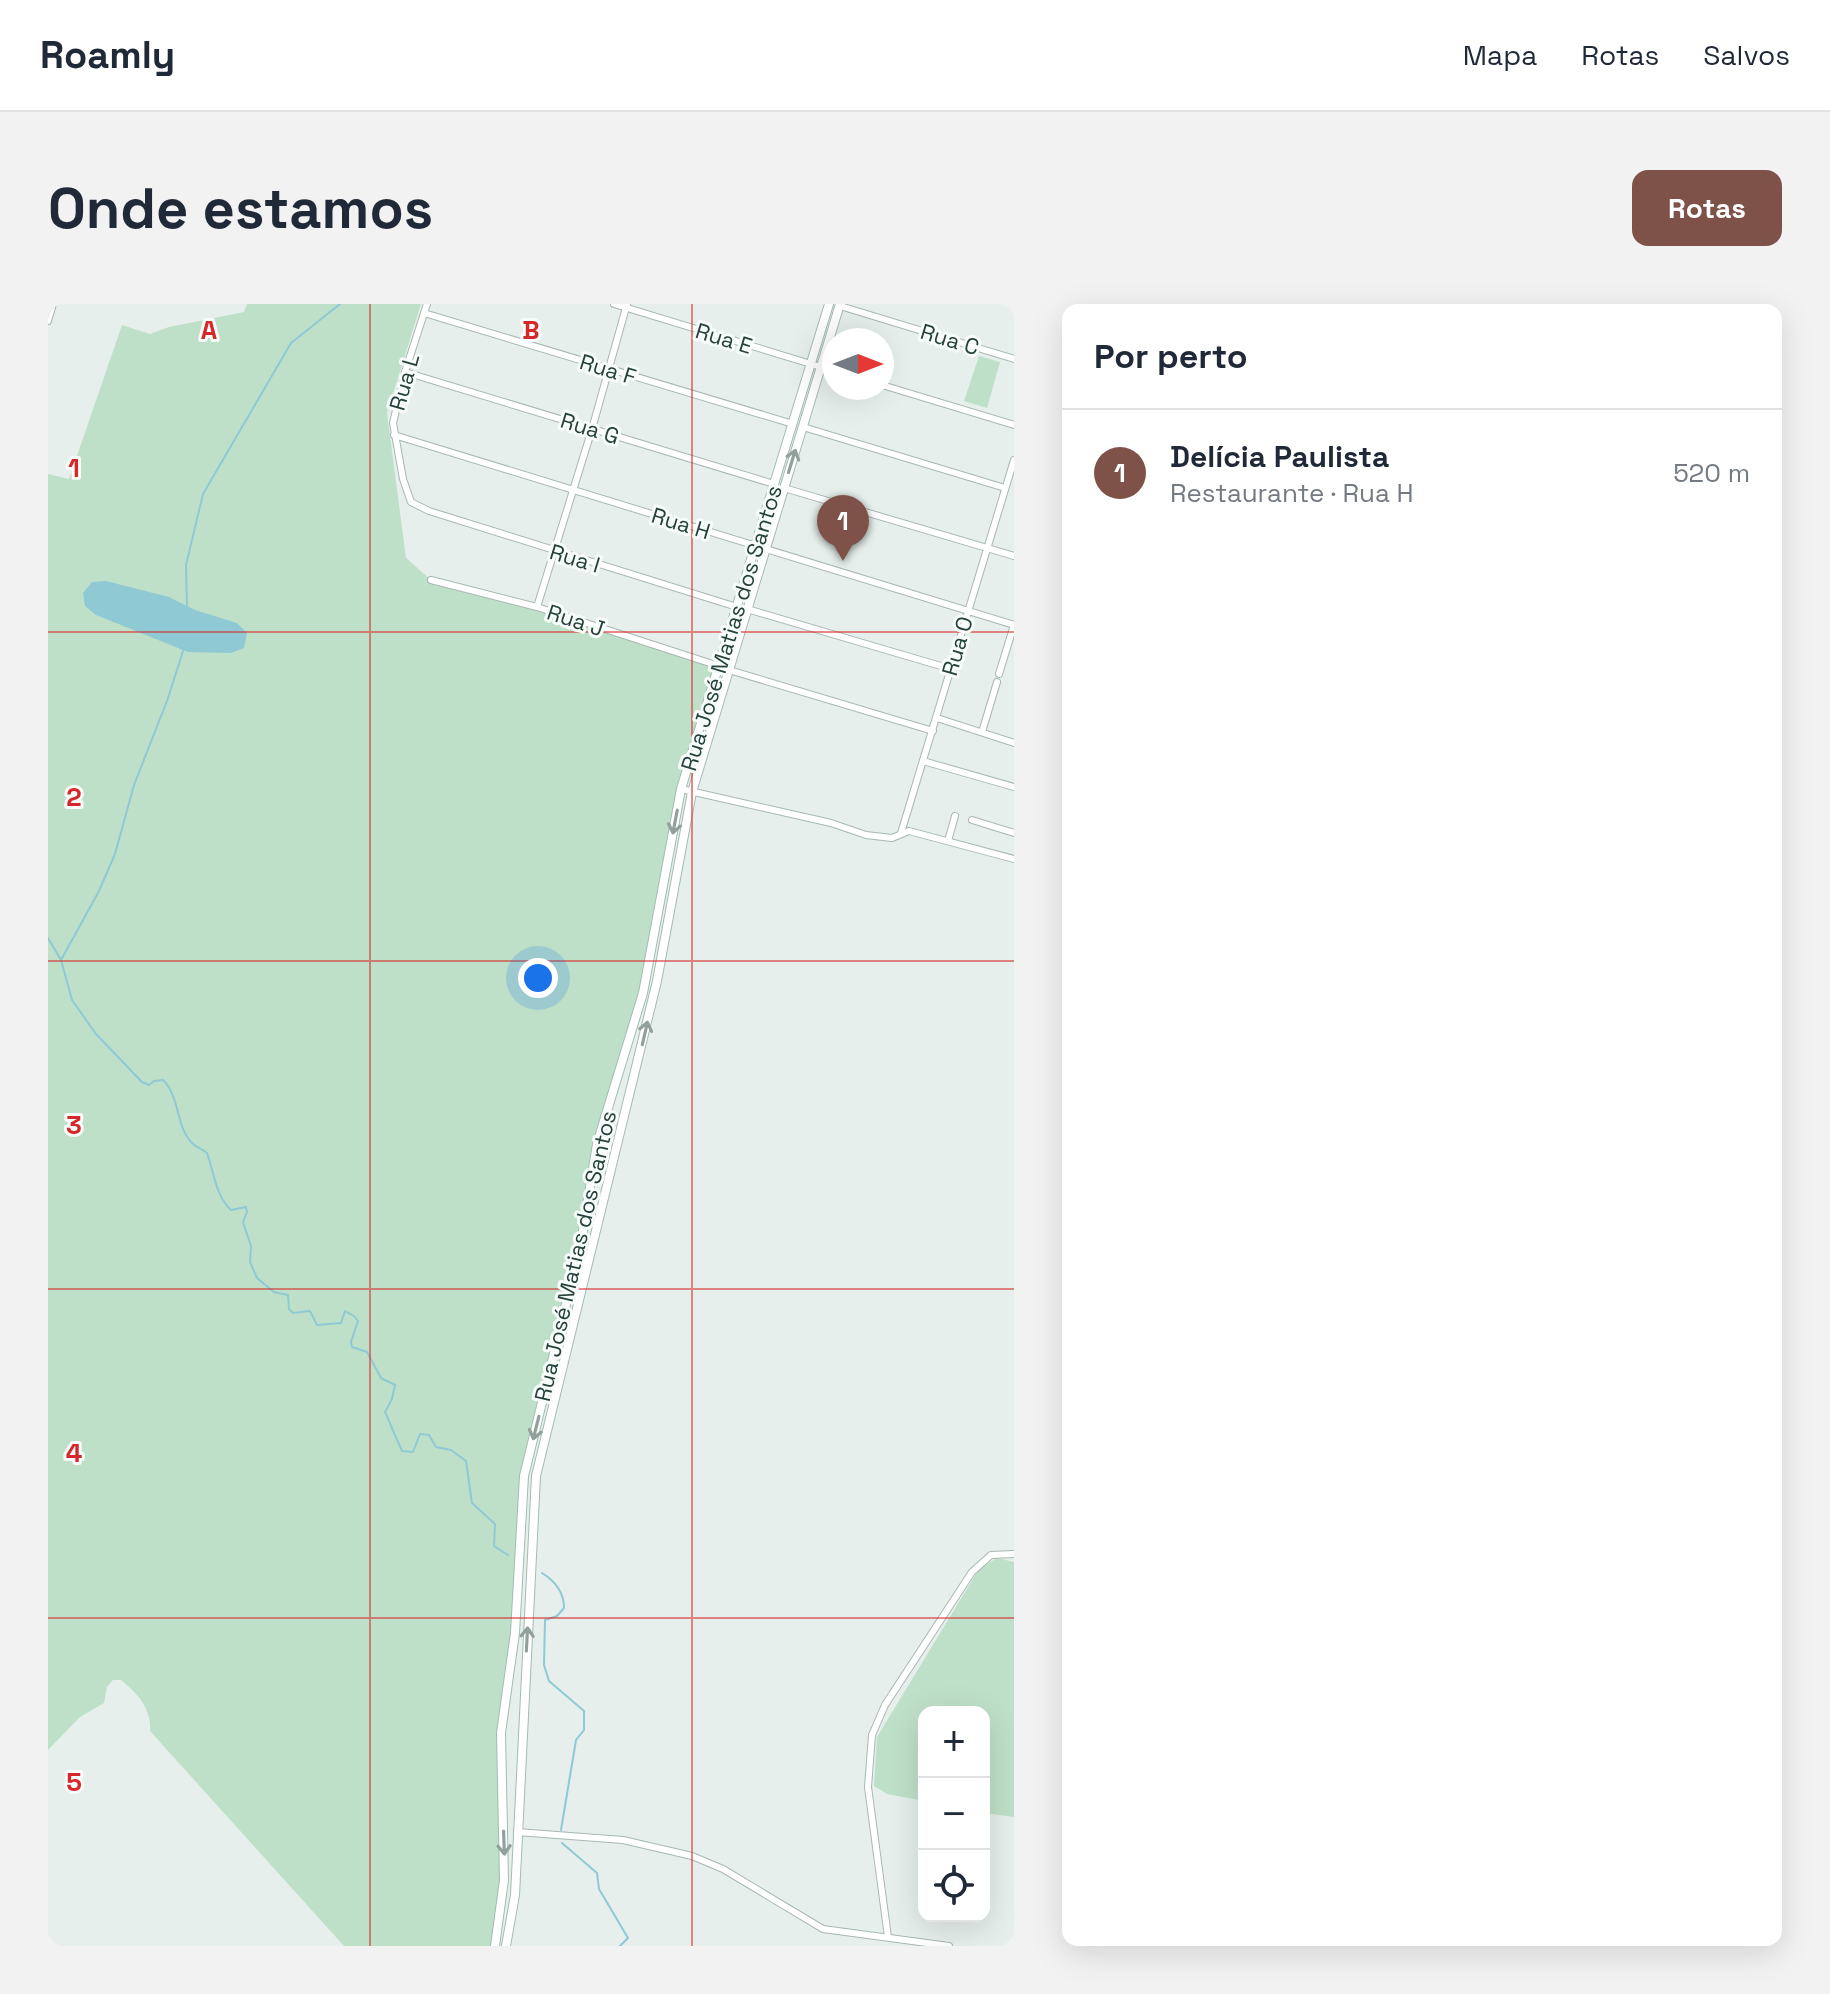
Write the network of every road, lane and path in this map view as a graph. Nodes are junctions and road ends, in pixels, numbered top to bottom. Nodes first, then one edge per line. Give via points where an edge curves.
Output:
1 (53, 304) edge
2 (427, 304) edge
3 (614, 304) edge
4 (829, 304) edge
5 (840, 305) edge
6 (627, 306) edge
7 (424, 313) junction
8 (48, 321) edge
9 (1014, 359) edge
10 (811, 364) junction
11 (821, 367) junction
12 (608, 369) junction
13 (405, 372) junction
14 (894, 389) edge
15 (793, 424) junction
16 (1014, 425) edge
17 (803, 427) junction
18 (592, 429) junction
19 (394, 435) junction
20 (1014, 460) edge
21 (774, 484) junction
22 (784, 488) junction
23 (1005, 488) junction
24 (572, 490) junction
25 (415, 505) joint
26 (756, 545) junction
27 (986, 547) junction
28 (766, 548) junction
29 (554, 551) junction
30 (1014, 556) edge
31 (431, 580) dead end
32 (537, 607) junction
33 (737, 607) junction
34 (747, 609) junction
35 (968, 610) junction
36 (1014, 625) edge
37 (719, 666) junction
38 (951, 669) junction
39 (729, 670) junction
40 (937, 718) junction
41 (933, 731) junction
42 (982, 732) junction
43 (1014, 743) edge
44 (923, 761) junction
45 (1014, 787) edge
46 (681, 789) junction
47 (692, 792) junction
48 (955, 816) dead end
49 (972, 820) dead end
50 (901, 833) junction
51 (1014, 833) edge
52 (948, 841) junction
53 (1014, 859) edge
54 (605, 1114) junction
55 (624, 1120) junction
56 (597, 1144) junction
57 (616, 1149) junction
58 (1014, 1554) edge
59 (502, 1721) junction
60 (522, 1726) junction
61 (501, 1747) junction
62 (521, 1747) junction
63 (517, 1832) junction
64 (888, 1937) junction
65 (873, 1938) junction
66 (495, 1946) edge
67 (506, 1946) edge
68 (873, 1946) edge
69 (949, 1946) edge

1 - 8 street
2 - 7 street, Rua L
3 - 6 street, Rua E
4 - 10 main road, Rua José Matias dos Santos
5 - 9 street, Rua C
5 - 11 main road, Rua José Matias dos Santos
6 - 10 street, Rua E
6 - 12 street
7 - 12 street, Rua F
7 - 13 street, Rua L
10 - 11 street, Rua E
10 - 15 main road, Rua José Matias dos Santos
11 - 17 main road, Rua José Matias dos Santos
12 - 15 street, Rua F
12 - 18 street
13 - 18 street, Rua G
13 - 19 street, Rua L
14 - 16 street
15 - 21 main road, Rua José Matias dos Santos
22 -> 17 main road, Rua José Matias dos Santos
17 - 23 street
18 - 21 street, Rua G
18 - 24 street
19 - 24 street, Rua H
19 - 25 street, Rua L via 408,496
20 - 23 street, Rua O
21 - 26 main road, Rua José Matias dos Santos
22 - 27 street
22 - 28 main road, Rua José Matias dos Santos
23 - 27 street, Rua O
24 - 26 street, Rua H
24 - 29 street
25 - 29 street, Rua I
26 - 28 street, Rua H
26 - 33 main road, Rua José Matias dos Santos
27 - 30 street
27 - 35 street, Rua O
28 - 34 main road, Rua José Matias dos Santos
28 - 35 street, Rua H
29 - 32 street
29 - 33 street, Rua I
31 - 32 street, Rua J
32 - 37 street, Rua J
33 - 37 main road, Rua José Matias dos Santos
34 - 38 street
34 - 39 main road, Rua José Matias dos Santos
35 - 36 street, Rua H
35 - 38 street, Rua O
36 - 42 street
37 - 46 main road, Rua José Matias dos Santos
38 - 40 street, Rua O
39 - 41 street
39 - 47 main road, Rua José Matias dos Santos
40 - 41 street, Rua O
40 - 42 street
41 - 44 street, Rua O
42 - 43 street
44 - 45 street
44 - 50 street, Rua O
46 - 47 street
46 -> 54 main road, Rua José Matias dos Santos via 643,993
47 - 50 street via 866,835 892,838
55 -> 47 main road, Rua José Matias dos Santos via 657,981
48 - 52 street
49 - 51 street
50 - 52 street
52 - 53 street
54 - 55 main road via 613,1125
54 - 56 main road, Rua José Matias dos Santos
55 - 57 main road, Rua José Matias dos Santos
56 - 57 main road via 608,1142
56 -> 59 main road, Rua José Matias dos Santos via 581,1243 524,1476 515,1633
60 -> 57 main road, Rua José Matias dos Santos via 536,1476
58 - 64 street via 991,1555 972,1572 874,1730 868,1787
59 - 60 main road
59 - 61 main road, Rua José Matias dos Santos
60 - 62 main road, Rua José Matias dos Santos
61 - 62 main road
61 -> 66 main road, Rua José Matias dos Santos via 504,1880
62 - 63 main road, Rua José Matias dos Santos
63 - 65 street via 623,1840 692,1856 823,1929
63 - 67 main road, Rua José Matias dos Santos via 515,1895
64 - 65 street
64 - 69 street
65 - 68 street

